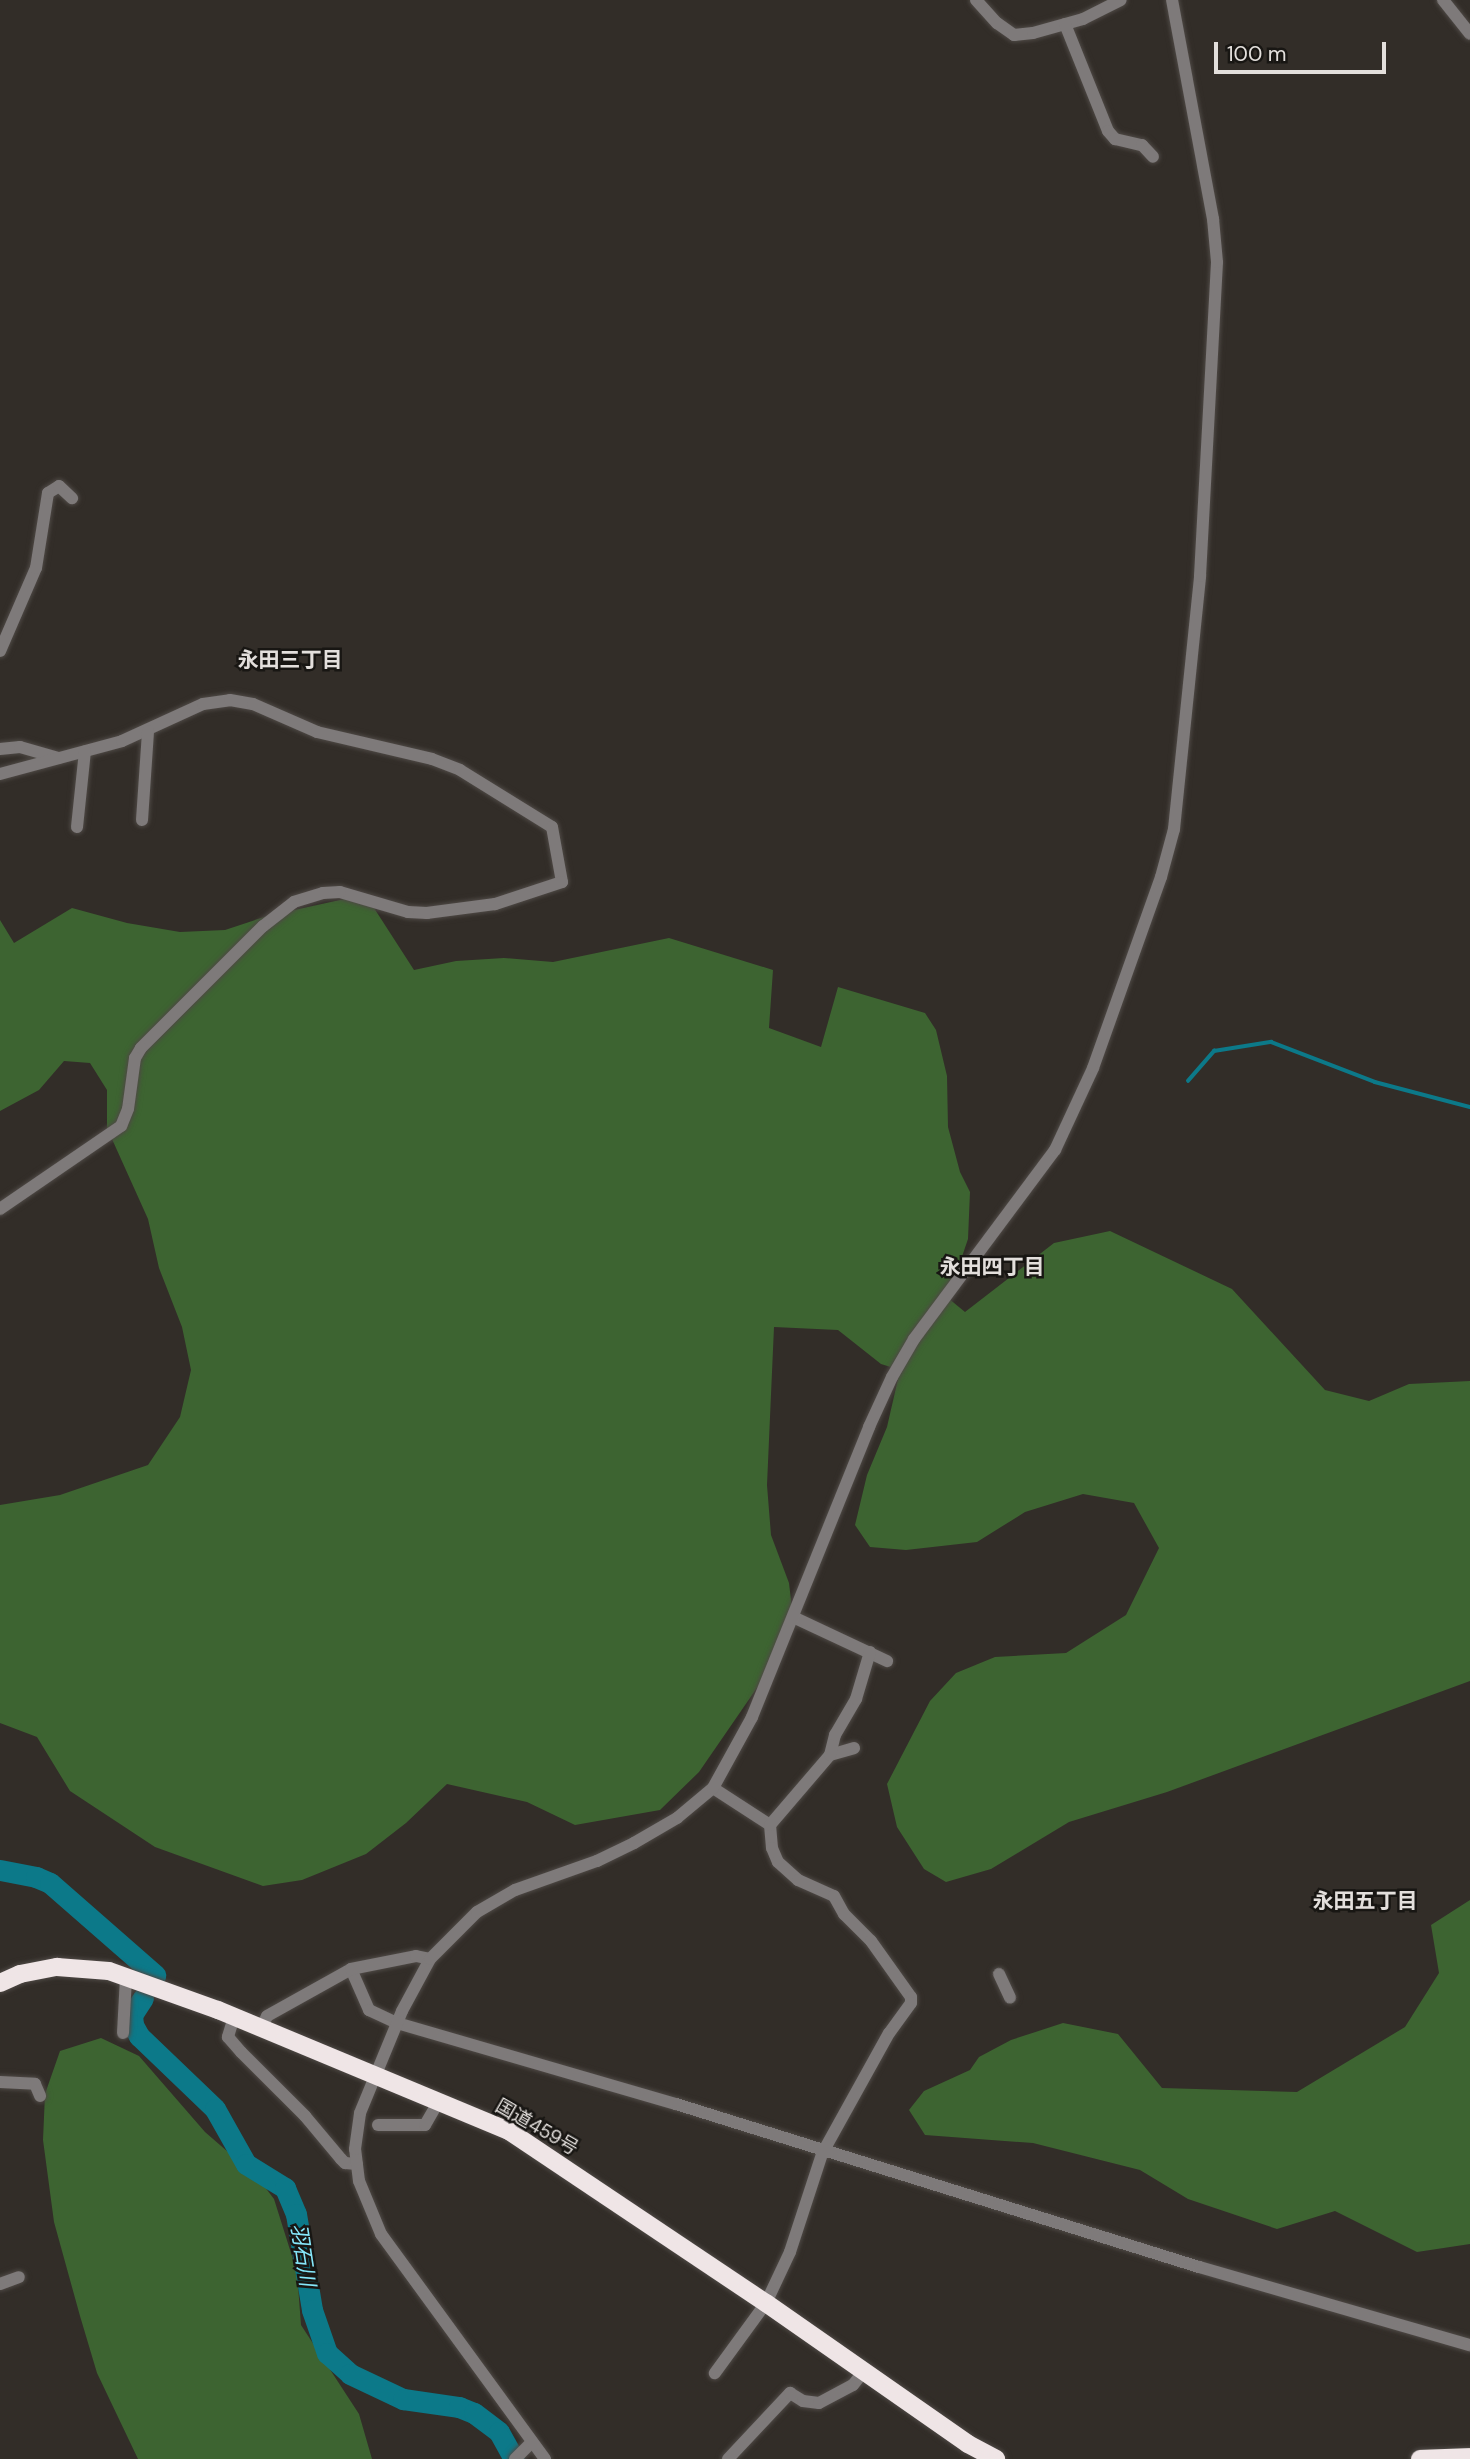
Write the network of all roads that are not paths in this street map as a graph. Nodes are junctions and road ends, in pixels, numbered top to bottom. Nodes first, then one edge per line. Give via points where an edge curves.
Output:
1 (976, 0) edge
2 (1121, 0) edge
3 (1172, 0) edge
4 (1443, 0) edge
5 (1065, 24) junction
6 (1470, 34) edge
7 (1153, 157) dead end
8 (72, 498) dead end
9 (0, 651) edge
10 (148, 731) junction
11 (0, 749) edge
12 (85, 751) junction
13 (58, 758) junction
14 (0, 774) edge
15 (142, 820) dead end
16 (77, 827) dead end
17 (0, 1209) edge
18 (793, 1617) junction
19 (870, 1652) junction
20 (887, 1661) dead end
21 (854, 1748) dead end
22 (830, 1755) junction
23 (713, 1788) junction
24 (770, 1825) junction
25 (430, 1958) junction
26 (351, 1969) junction
27 (999, 1974) dead end
28 (126, 1978) junction
29 (0, 1983) edge
30 (1010, 1998) dead end
31 (234, 2017) junction
32 (397, 2023) junction
33 (261, 2028) junction
34 (123, 2033) dead end
35 (373, 2076) junction
36 (0, 2082) edge
37 (40, 2096) dead end
38 (439, 2101) junction
39 (379, 2125) dead end
40 (824, 2150) junction
41 (357, 2164) junction
42 (19, 2277) dead end
43 (0, 2284) edge
44 (766, 2303) junction
45 (1470, 2345) edge
46 (864, 2371) junction
47 (715, 2373) dead end
48 (532, 2442) junction
49 (517, 2456) edge
50 (1470, 2456) edge
51 (545, 2459) edge
52 (728, 2459) edge
53 (996, 2459) edge
54 (1420, 2459) edge

1 - 5 street via 1014,35
2 - 5 street via 1102,12
3 - 18 street via 1217,262 1200,576 1174,829 1093,1069 1055,1150 908,1349 869,1427
4 - 6 street
5 - 7 street via 1108,131 1115,139 1142,145
8 - 9 street via 59,486 48,493 36,568
10 - 12 street
10 - 15 street
10 - 17 street via 188,709 230,701 253,704 317,732 432,759 460,770 552,827 562,882 495,904 427,914 340,892 323,892 294,902 262,926 141,1048 121,1125
11 - 13 street via 20,747
12 - 13 street
12 - 16 street
13 - 14 street
18 - 19 street
18 - 23 street via 752,1717
19 - 20 street
19 - 22 street via 856,1699 835,1735
21 - 22 street
22 - 24 street
23 - 24 street
23 - 25 street via 677,1818 635,1843 498,1898
24 - 40 street via 778,1862 798,1880 834,1896 911,1997
25 - 26 street via 416,1956
25 - 32 street
26 - 32 street via 369,2010
26 - 33 street via 267,2016
27 - 30 street
28 - 29 highway, 国道459号 via 109,1971 57,1968
28 - 31 highway, 国道459号
28 - 34 street
31 - 33 highway, 国道459号
31 - 41 street via 228,2037 234,2045 341,2159
32 - 35 street
32 - 40 street
33 - 35 highway, 国道459号
35 - 38 highway, 国道459号
35 - 41 street via 360,2113
36 - 37 street via 35,2084
38 - 39 street via 425,2125
38 - 44 highway, 国道459号 via 509,2131
40 - 44 street via 790,2252
40 - 45 street via 1199,2267
41 - 48 street via 381,2234
42 - 43 street
44 - 46 highway, 国道459号
44 - 47 street
46 - 52 street via 853,2385 820,2403 790,2393
46 - 53 highway, 国道459号
48 - 49 street
48 - 51 street
50 - 54 highway

